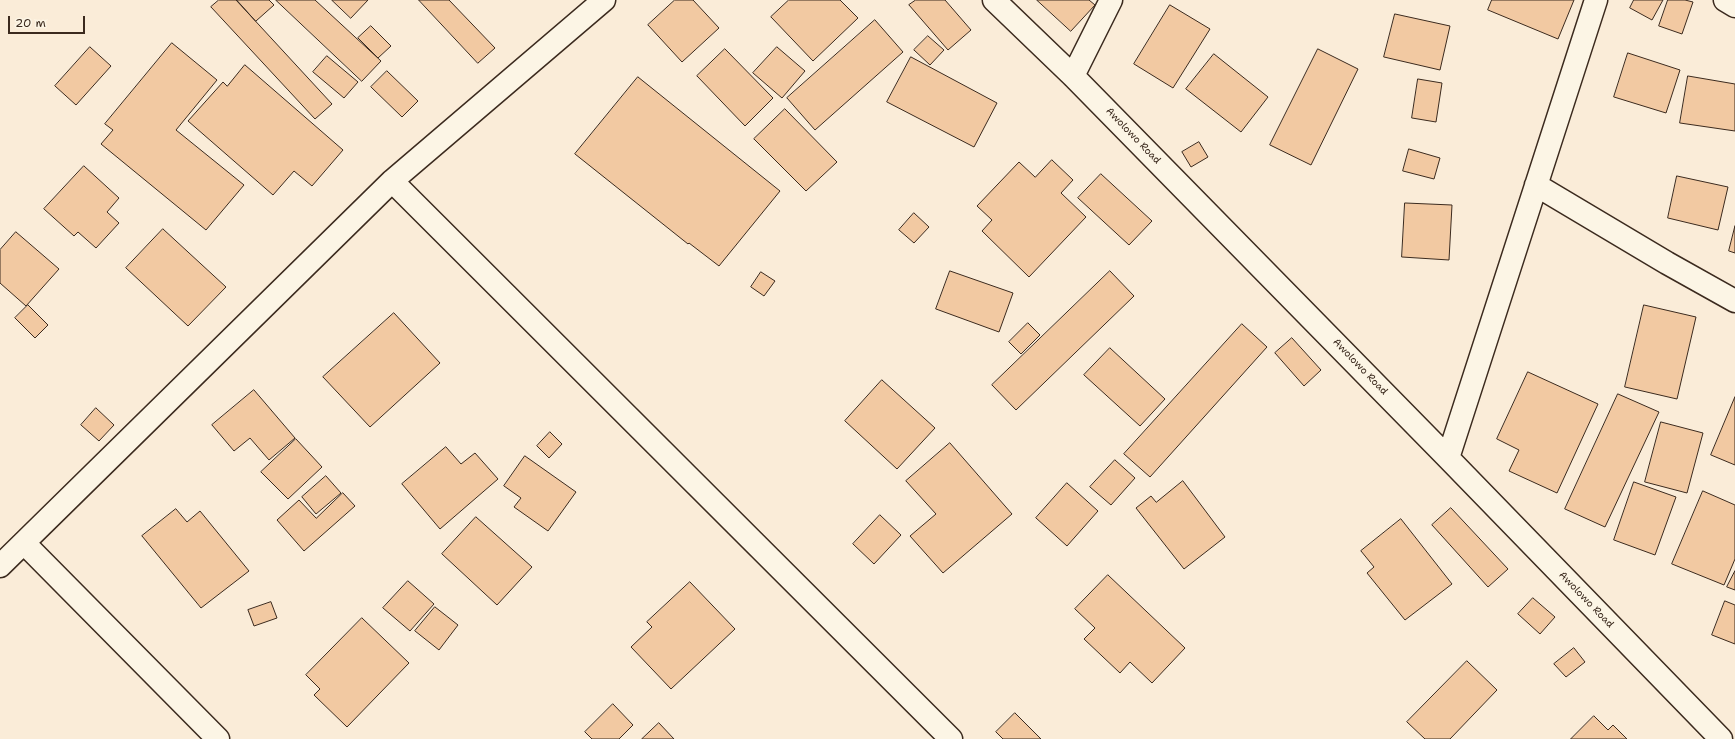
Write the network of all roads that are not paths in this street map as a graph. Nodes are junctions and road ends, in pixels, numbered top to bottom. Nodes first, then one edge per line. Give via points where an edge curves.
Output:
1 (604, 0) edge
2 (994, 0) edge
3 (1111, 0) edge
4 (1596, 0) edge
5 (1725, 0) edge
6 (1735, 6) edge
7 (1073, 76) junction
8 (392, 181) junction
9 (1536, 185) junction
10 (1735, 300) edge
11 (1448, 458) junction
12 (24, 544) junction
13 (0, 566) edge
14 (218, 739) edge
15 (951, 739) edge
16 (1720, 739) edge

1 - 8 street
2 - 7 street, Awolowo Road
3 - 7 street
4 - 9 street
5 - 6 street
7 - 11 street, Awolowo Road
8 - 12 street
8 - 15 street
9 - 10 street
9 - 11 street
11 - 16 street, Awolowo Road
12 - 13 street
12 - 14 street

